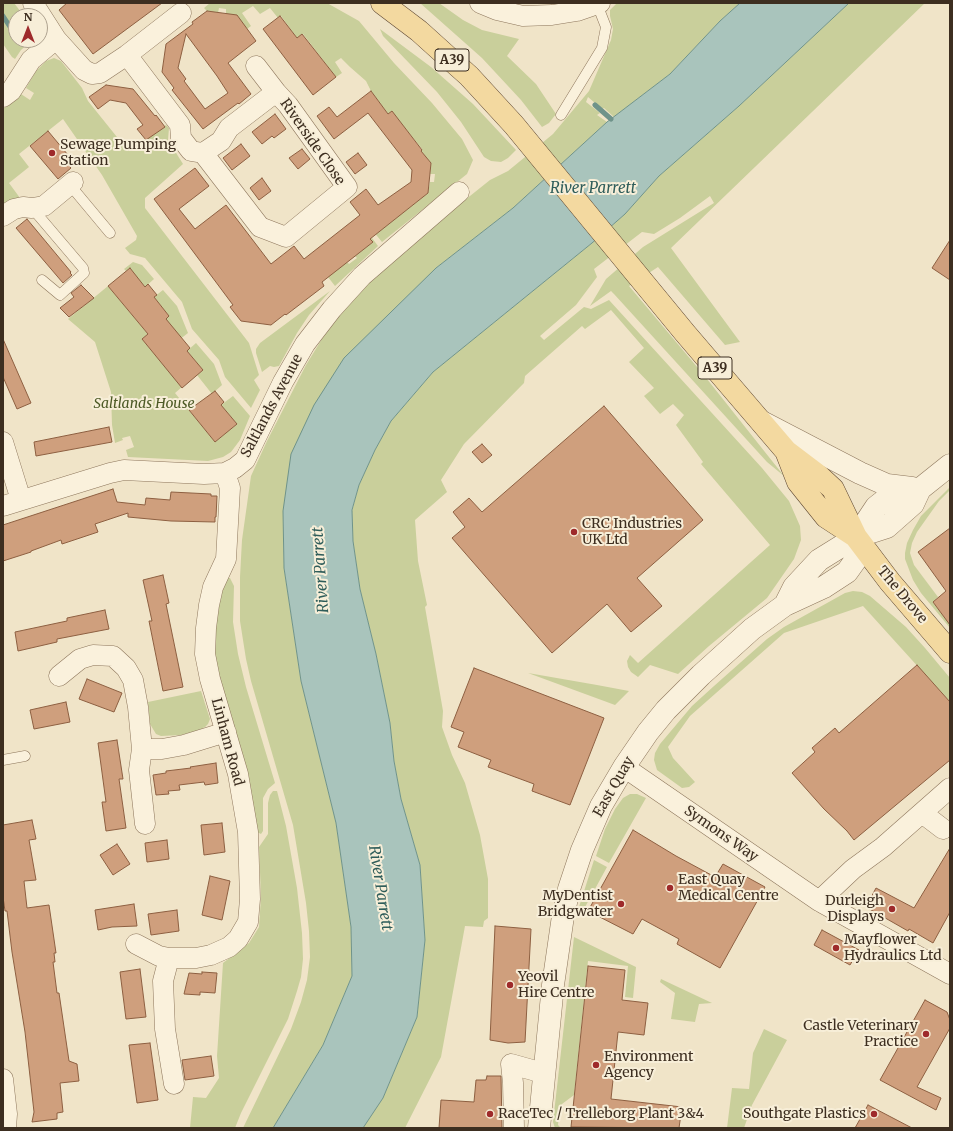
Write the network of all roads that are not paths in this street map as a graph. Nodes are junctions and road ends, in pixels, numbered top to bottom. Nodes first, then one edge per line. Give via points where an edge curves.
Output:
1 (33, 3) edge
2 (382, 3) edge
3 (480, 3) edge
4 (598, 4) edge
5 (181, 13) dead end
6 (56, 39) junction
7 (128, 55) junction
8 (256, 66) dead end
9 (276, 92) junction
10 (3, 97) edge
11 (561, 115) dead end
12 (203, 153) junction
13 (71, 184) joint
14 (459, 192) dead end
15 (32, 208) junction
16 (3, 216) edge
17 (110, 233) dead end
18 (42, 280) dead end
19 (762, 422) junction
20 (3, 442) edge
21 (950, 465) edge
22 (225, 473) junction
23 (920, 489) junction
24 (12, 503) edge
25 (856, 537) junction
26 (950, 652) edge
27 (59, 676) dead end
28 (226, 732) junction
29 (142, 749) junction
30 (25, 756) dead end
31 (3, 760) edge
32 (624, 767) junction
33 (950, 788) edge
34 (922, 813) junction
35 (145, 824) dead end
36 (943, 829) dead end
37 (819, 901) junction
38 (136, 944) dead end
39 (170, 958) junction
40 (950, 974) edge
41 (543, 1072) junction
42 (3, 1079) edge
43 (174, 1084) dead end
44 (6, 1128) edge
45 (514, 1128) edge
46 (539, 1128) edge

1 - 6 street
2 - 19 main road, A39 via 419,31 469,76 514,126
3 - 4 street via 523,16 577,11
4 - 11 lane via 606,27 602,48
5 - 7 street
6 - 7 street via 84,70 92,74 100,73
6 - 10 street via 31,60
7 - 12 street, Riverside Close via 180,125 181,138 191,151
8 - 9 street, Riverside Close
9 - 12 street, Riverside Close via 229,128 220,141
9 - 12 street, Riverside Close via 346,187 286,237 260,227
13 - 15 street via 44,206
13 - 17 lane
14 - 22 street, Saltlands Avenue via 362,276 332,309 305,344 283,382 245,460
15 - 16 street via 14,209
15 - 18 lane via 83,268 84,273 60,295
19 - 23 street via 887,485
19 - 25 main road, A39 via 786,450 833,489
20 - 24 street
21 - 23 street
22 - 24 street, Saltlands Avenue via 124,470 110,472
22 - 28 street, Linham Road via 230,488 226,559 213,587 206,628 205,654
23 - 25 street, East Quay via 913,504 887,527
25 - 26 main road, The Drove / A39 via 890,582
25 - 32 street, East Quay via 819,560 794,587 785,606 752,629 681,695 648,732
27 - 29 street via 80,659 93,655 113,656 126,668 133,680
28 - 29 street via 184,745
28 - 39 street, Linham Road via 238,774 248,832 248,922 238,939 229,947 196,958
29 - 35 street via 139,770
30 - 31 lane
32 - 37 street, Symons Way
32 - 41 street, East Quay via 601,806 569,889 557,947
33 - 34 street
34 - 36 street
34 - 37 street via 853,869
37 - 40 street, Symons Way
38 - 39 street, Linham Road via 159,956
39 - 43 street via 164,981 164,1013
41 - 45 street via 511,1064 514,1084
41 - 46 street, East Quay
42 - 44 street

